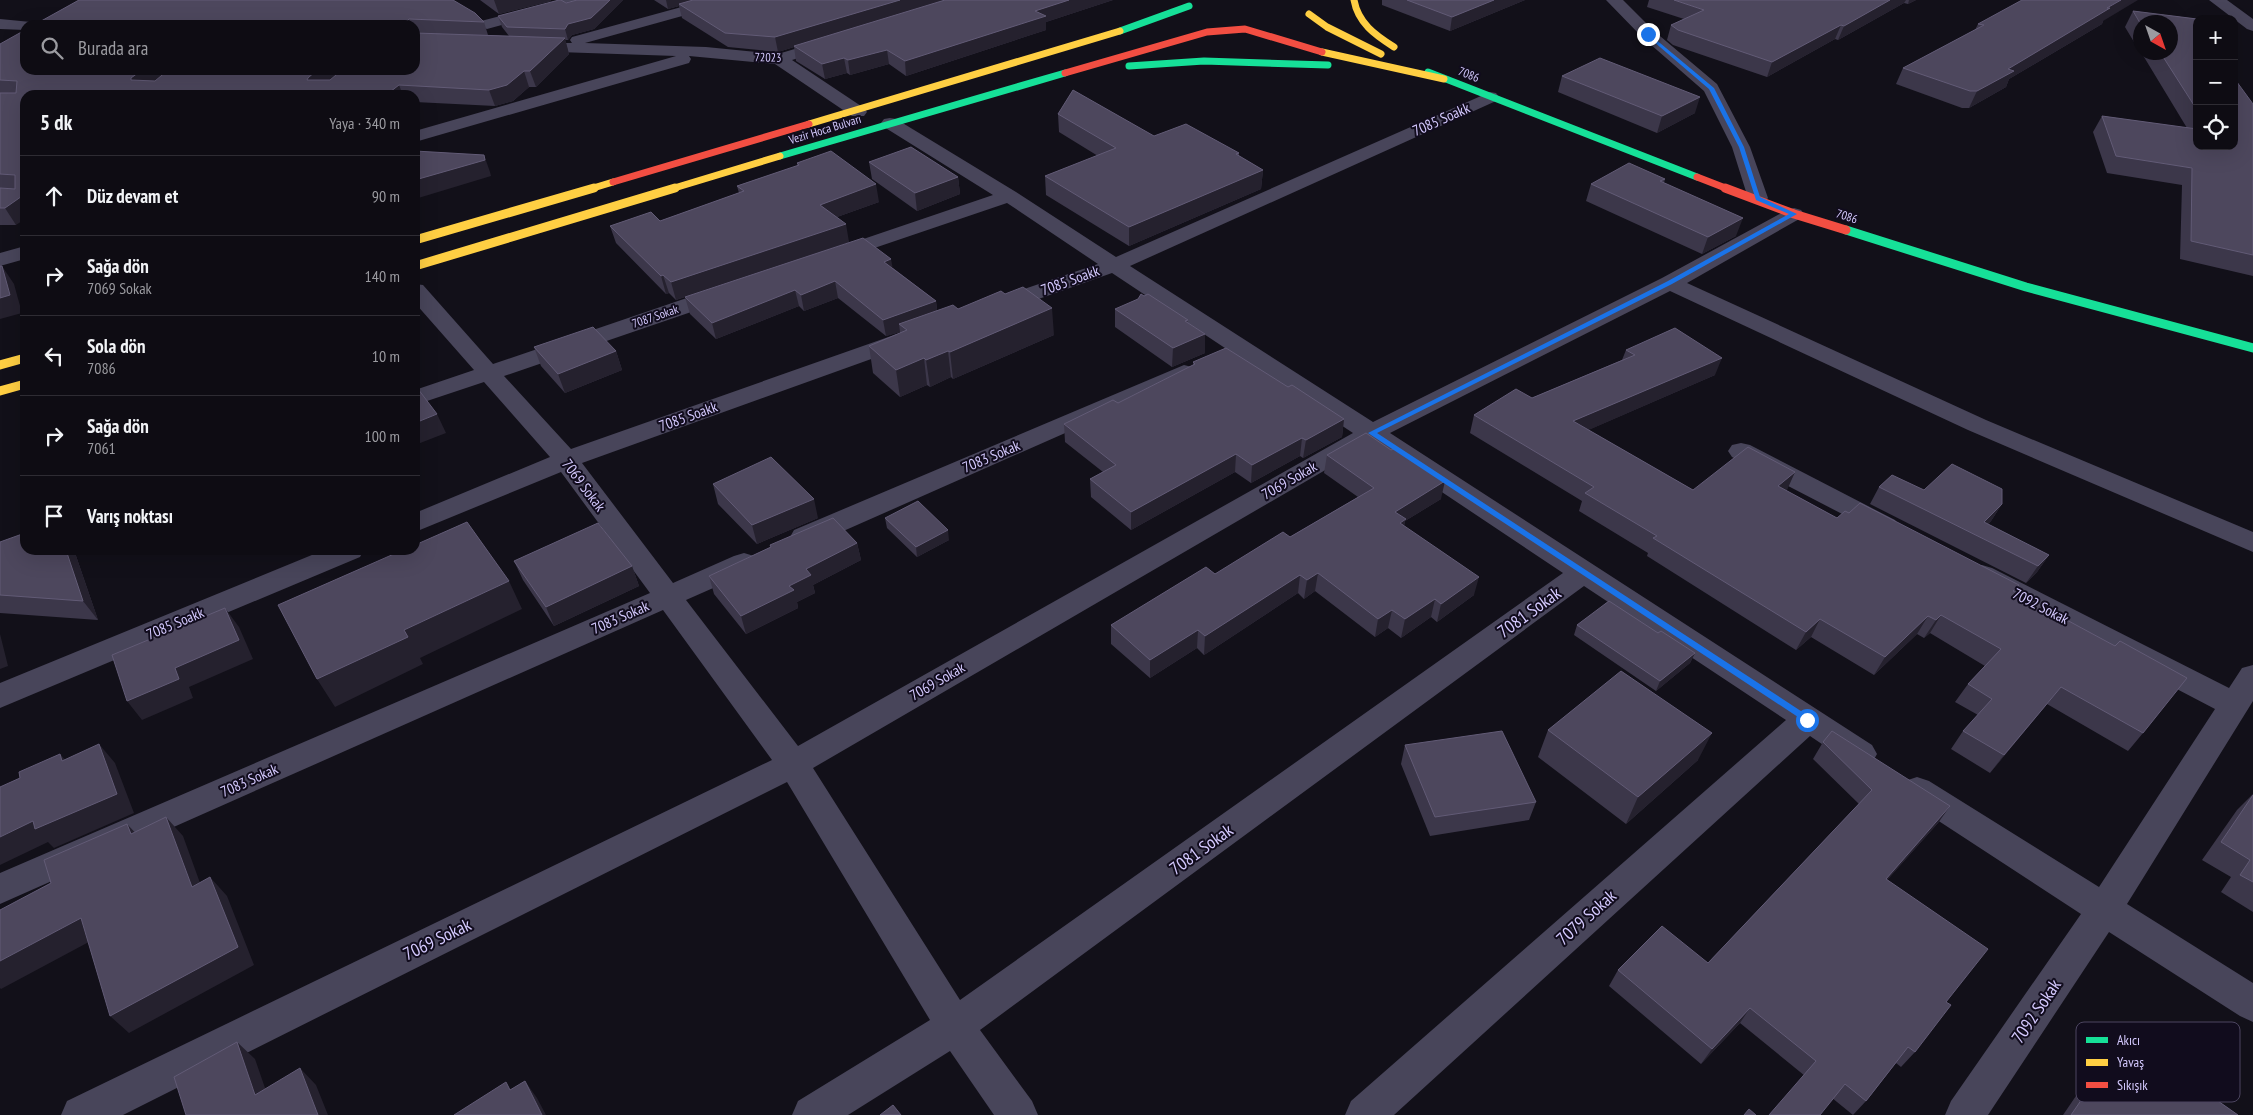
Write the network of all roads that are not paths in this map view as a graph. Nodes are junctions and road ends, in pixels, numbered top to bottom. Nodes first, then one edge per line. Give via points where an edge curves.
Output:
1 (579, 0) edge
2 (724, 0) edge
3 (1309, 0) edge
4 (1354, 0) edge
5 (1614, 0) edge
6 (2217, 0) edge
7 (1191, 7) edge
8 (470, 14) edge
9 (1206, 21) dead end
10 (0, 24) edge
11 (20, 25) edge
12 (2253, 26) edge
13 (1280, 27) dead end
14 (1245, 29) junction
15 (498, 35) junction
16 (843, 40) edge
17 (553, 47) junction
18 (706, 52) junction
19 (779, 59) junction
20 (1444, 79) junction
21 (1026, 83) junction
22 (1490, 97) junction
23 (858, 112) junction
24 (890, 123) junction
25 (420, 125) edge
26 (448, 127) junction
27 (420, 135) edge
28 (1009, 196) junction
29 (1758, 198) junction
30 (1794, 214) junction
31 (420, 239) edge
32 (20, 254) edge
33 (0, 260) edge
34 (820, 260) edge
35 (420, 264) edge
36 (1114, 264) junction
37 (1670, 283) junction
38 (744, 285) edge
39 (420, 296) edge
40 (975, 314) edge
41 (929, 331) edge
42 (1240, 348) junction
43 (2253, 348) edge
44 (20, 359) edge
45 (0, 365) edge
46 (489, 372) junction
47 (20, 385) edge
48 (0, 391) edge
49 (420, 396) edge
50 (1372, 433) junction
51 (1741, 451) edge
52 (566, 460) junction
53 (420, 521) edge
54 (1907, 537) edge
55 (2253, 543) edge
56 (338, 555) edge
57 (1960, 564) edge
58 (1583, 573) junction
59 (668, 596) junction
60 (2253, 676) edge
61 (0, 696) edge
62 (2234, 705) junction
63 (1807, 720) junction
64 (793, 764) junction
65 (0, 889) edge
66 (2104, 910) junction
67 (2253, 1004) edge
68 (955, 1026) junction
69 (81, 1115) edge
70 (812, 1115) edge
71 (1018, 1115) edge
72 (1365, 1115) edge
73 (1965, 1115) edge

1 - 15 street
2 - 17 street
3 - 20 main road via 1312,7 1306,17 1376,52
4 - 20 main road via 1353,6 1367,29
5 - 29 street via 1711,88 1741,147
6 - 12 street
7 - 23 main road, Vezir Hoca Bulvarı
8 - 15 street
9 - 14 main road
10 - 11 street
13 - 14 main road
14 - 20 main road via 1312,50
14 - 21 main road, Vezir Hoca Bulvarı via 1206,32
15 - 17 street, 72023
16 - 19 street, 72023
17 - 18 street, 72023
18 - 19 street, 72023
18 - 26 street
19 - 23 street
20 - 21 main road via 1322,64 1249,62 1154,63
20 - 22 main road, 7086
21 - 24 main road, Vezir Hoca Bulvarı
22 - 29 main road, 7086
22 - 36 street, 7085 Soakk
23 - 31 main road, Vezir Hoca Bulvarı
24 - 28 street
24 - 35 main road, Vezir Hoca Bulvarı
25 - 26 street
26 - 27 street
28 - 34 street
28 - 36 street
29 - 30 main road, 7086
30 - 37 street, 7069 Sokak
30 - 43 main road, 7086 via 2026,288
32 - 33 street
36 - 40 street, 7085 Soakk
36 - 42 street
37 - 50 street, 7069 Sokak
37 - 55 street via 1977,425
38 - 46 street, 7087 Sokak
39 - 46 street, 7069 Sokak
41 - 52 street, 7085 Soakk
42 - 50 street
42 - 59 street, 7083 Sokak
44 - 45 main road
46 - 49 street, 7087 Sokak
46 - 52 street, 7069 Sokak
47 - 48 main road
50 - 58 street
50 - 64 street, 7069 Sokak
51 - 54 street
52 - 53 street, 7085 Soakk
52 - 59 street, 7069 Sokak
56 - 61 street, 7085 Soakk
57 - 62 street, 7092 Sokak
58 - 63 street
58 - 68 street, 7081 Sokak
59 - 64 street, 7069 Sokak
59 - 65 street, 7083 Sokak
60 - 62 street, 7092 Sokak
62 - 66 street, 7092 Sokak
63 - 66 street
63 - 72 street, 7079 Sokak
64 - 68 street, 7069 Sokak
64 - 69 street, 7069 Sokak
66 - 67 street
66 - 73 street, 7092 Sokak
68 - 70 street, 7081 Sokak
68 - 71 street, 7069 Sokak

